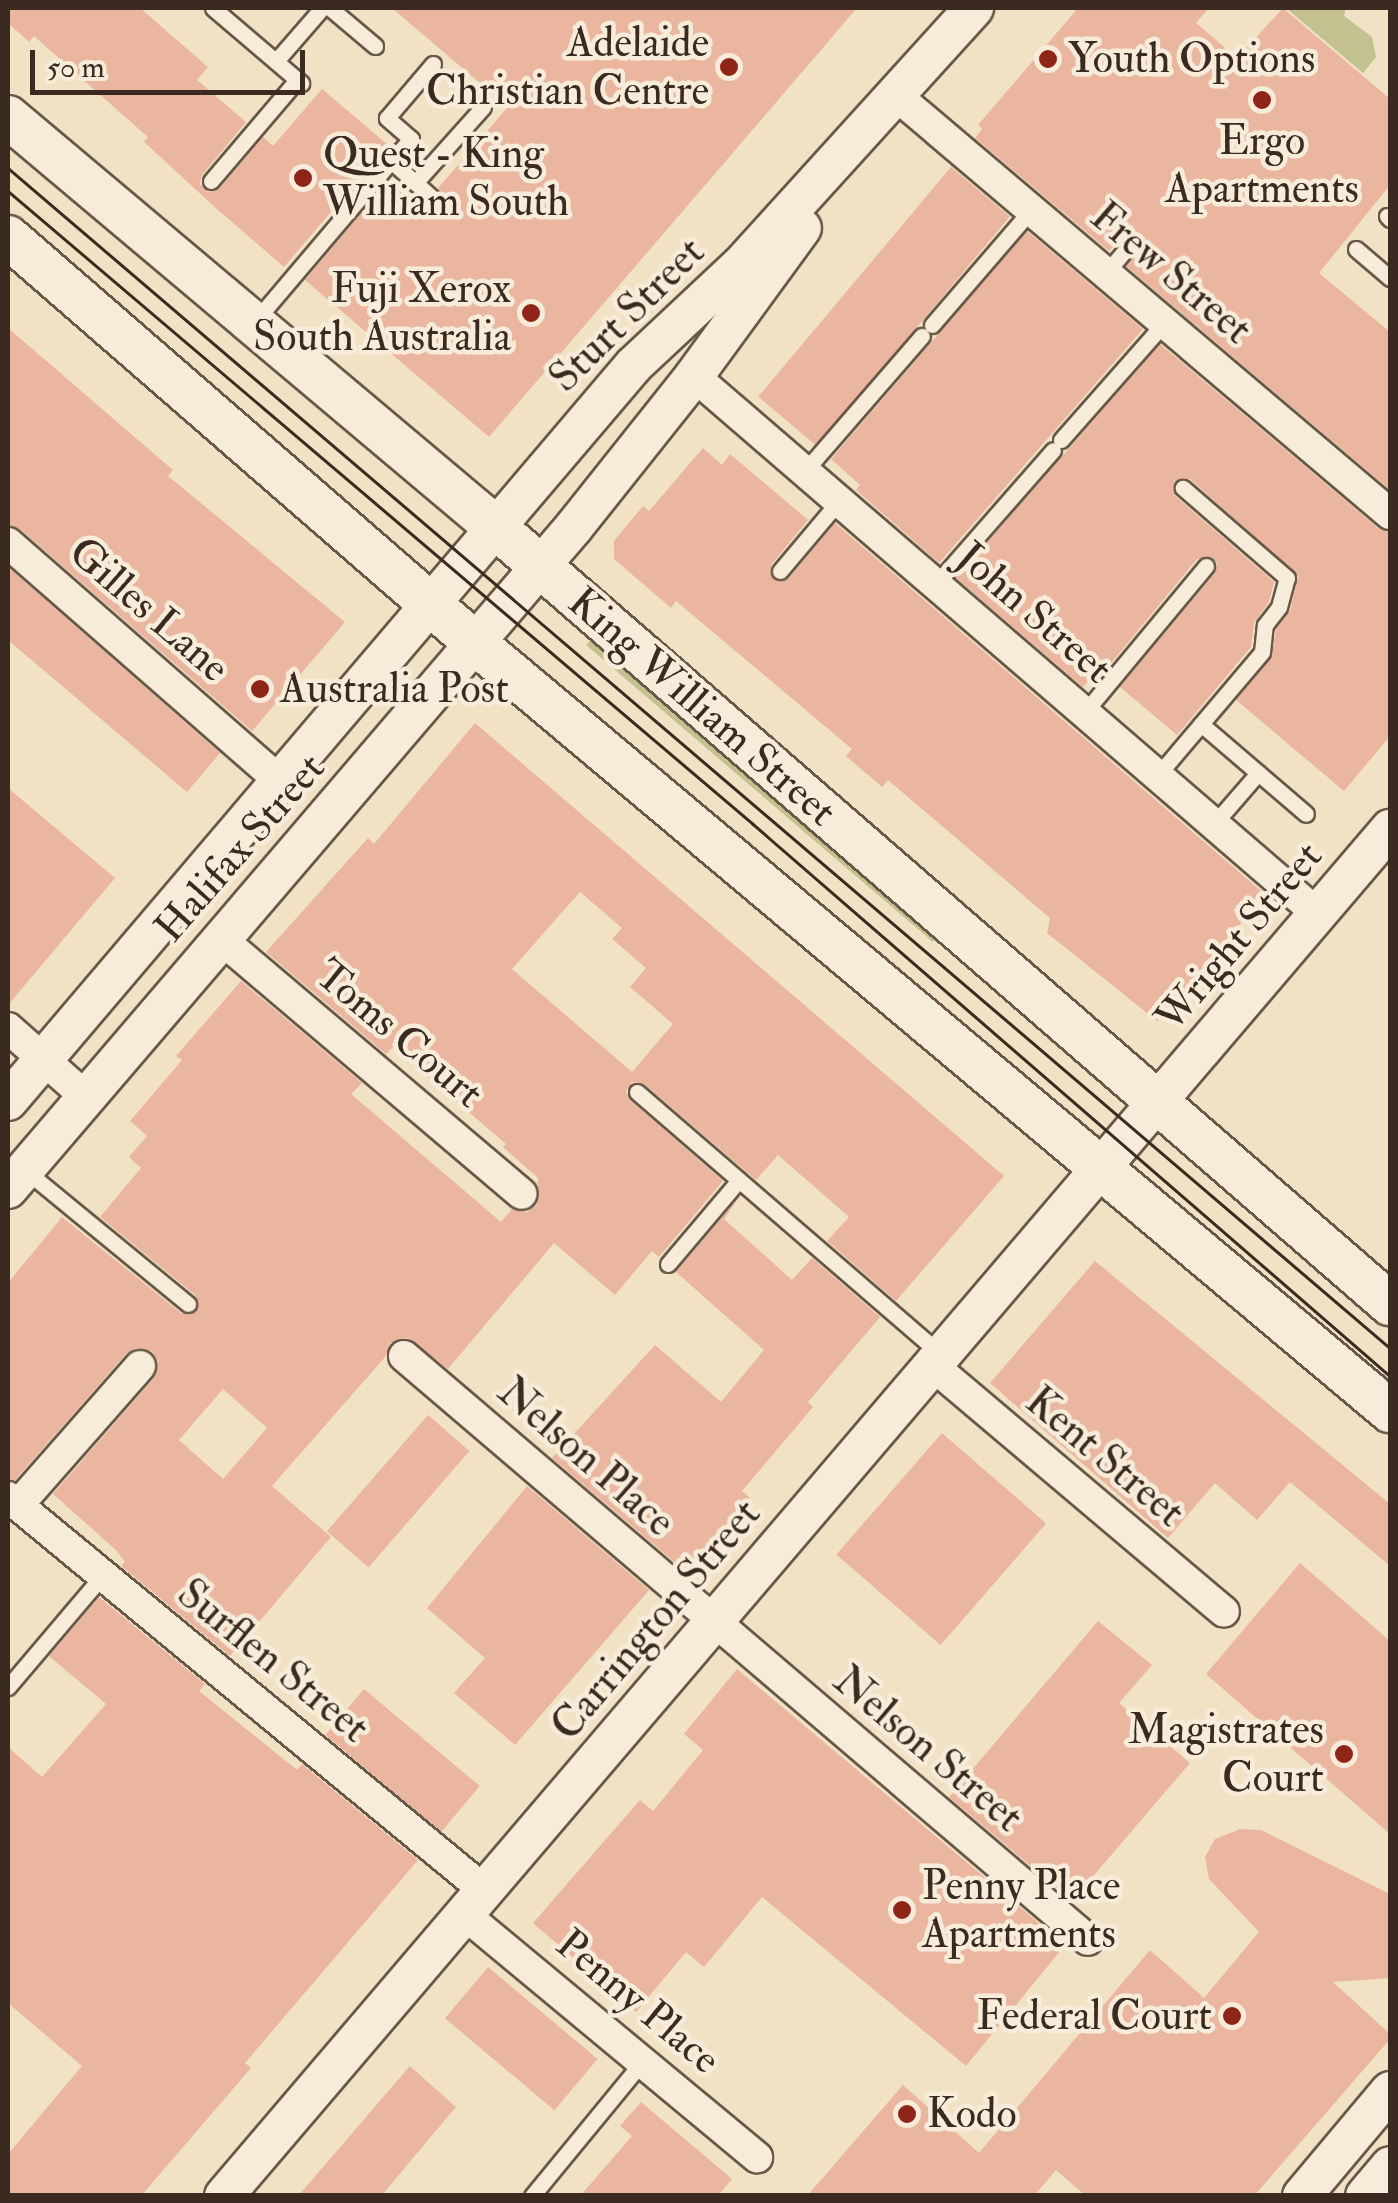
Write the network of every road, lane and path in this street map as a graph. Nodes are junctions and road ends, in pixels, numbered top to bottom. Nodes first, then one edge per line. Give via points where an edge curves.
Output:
1 (213, 8) edge
2 (322, 8) edge
3 (330, 8) edge
4 (974, 8) edge
5 (376, 46) dead end
6 (276, 61) junction
7 (433, 64) dead end
8 (898, 97) junction
9 (483, 107) dead end
10 (8, 117) edge
11 (391, 162) junction
12 (210, 181) dead end
13 (415, 183) junction
14 (437, 202) dead end
15 (1032, 210) junction
16 (8, 237) edge
17 (1356, 249) dead end
18 (1390, 278) edge
19 (253, 323) junction
20 (1164, 323) junction
21 (694, 376) junction
22 (804, 472) junction
23 (1183, 488) dead end
24 (839, 502) junction
25 (1390, 514) edge
26 (494, 526) junction
27 (8, 543) edge
28 (540, 566) junction
29 (1206, 566) dead end
30 (780, 571) dead end
31 (936, 585) junction
32 (429, 603) junction
33 (475, 643) junction
34 (1084, 714) junction
35 (1200, 724) junction
36 (1258, 773) junction
37 (1157, 776) junction
38 (279, 780) junction
39 (1306, 814) dead end
40 (1213, 825) junction
41 (1390, 829) edge
42 (1318, 914) junction
43 (222, 939) junction
44 (8, 1028) edge
45 (43, 1059) junction
46 (637, 1092) dead end
47 (86, 1097) junction
48 (8, 1101) edge
49 (1156, 1104) junction
50 (1100, 1167) junction
51 (16, 1179) edge
52 (739, 1180) junction
53 (522, 1194) dead end
54 (668, 1264) dead end
55 (188, 1304) dead end
56 (1390, 1304) edge
57 (404, 1356) dead end
58 (936, 1360) junction
59 (140, 1366) dead end
60 (1390, 1410) edge
61 (13, 1501) edge
62 (102, 1576) junction
63 (1224, 1612) dead end
64 (712, 1623) junction
65 (8, 1687) edge
66 (474, 1902) junction
67 (1088, 1940) dead end
68 (643, 2061) junction
69 (1390, 2091) edge
70 (757, 2158) dead end
71 (1390, 2166) edge
72 (224, 2196) edge
73 (532, 2196) edge
74 (1302, 2196) edge
75 (1365, 2196) edge

1 - 6 lane
2 - 6 lane
3 - 5 lane
4 - 8 street, Sturt Street
6 - 12 lane via 300,82
7 - 11 lane via 387,118 410,138
8 - 15 street, Frew Street
8 - 21 street, Sturt Street
8 - 26 street, Sturt Street via 740,265 634,365
9 - 13 lane
10 - 19 main road, King William Street
11 - 13 lane
11 - 19 lane
13 - 14 lane
15 - 20 street, Frew Street via 1116,262
15 - 22 lane
16 - 32 main road
17 - 18 lane
19 - 26 main road, King William Street
20 - 25 street, Frew Street
20 - 31 lane
21 - 22 street, John Street
21 - 28 street, Sturt Street
22 - 24 street, John Street
23 - 35 lane via 1287,578 1279,607 1264,625 1262,652
24 - 30 lane
24 - 31 street, John Street
26 - 28 main road, King William Street
26 - 32 street, Sturt Street
27 - 38 street, Gilles Lane
28 - 33 street, Halifax Street
28 - 49 main road, King William Street
29 - 34 lane
31 - 34 street, John Street
32 - 33 main road
32 - 38 street, Halifax Street
33 - 43 street, Halifax Street
33 - 50 main road
34 - 37 street, John Street
35 - 36 lane
35 - 37 lane
36 - 39 lane
36 - 40 lane
37 - 40 street, John Street
38 - 45 street, Halifax Street
40 - 42 street, John Street
41 - 42 street, Wright Street
42 - 49 street, Wright Street
43 - 47 street, Halifax Street
43 - 53 street, Toms Court
44 - 45 street
45 - 47 street
45 - 48 street, Halifax Street
46 - 52 lane
47 - 51 street, Halifax Street
49 - 50 street, Carrington Street
49 - 56 main road, King William Street
50 - 58 street, Carrington Street
50 - 60 main road
51 - 55 lane
52 - 54 lane
52 - 58 lane
57 - 64 street, Nelson Place
58 - 63 street, Kent Street
58 - 64 street, Carrington Street
59 - 61 street
61 - 62 street, Surflen Street
62 - 65 lane
62 - 66 street, Surflen Street
64 - 66 street, Carrington Street
64 - 67 street, Nelson Street
66 - 68 street, Penny Place
66 - 72 street, Carrington Street
68 - 70 street, Penny Place
68 - 73 lane
69 - 74 street
71 - 75 street

